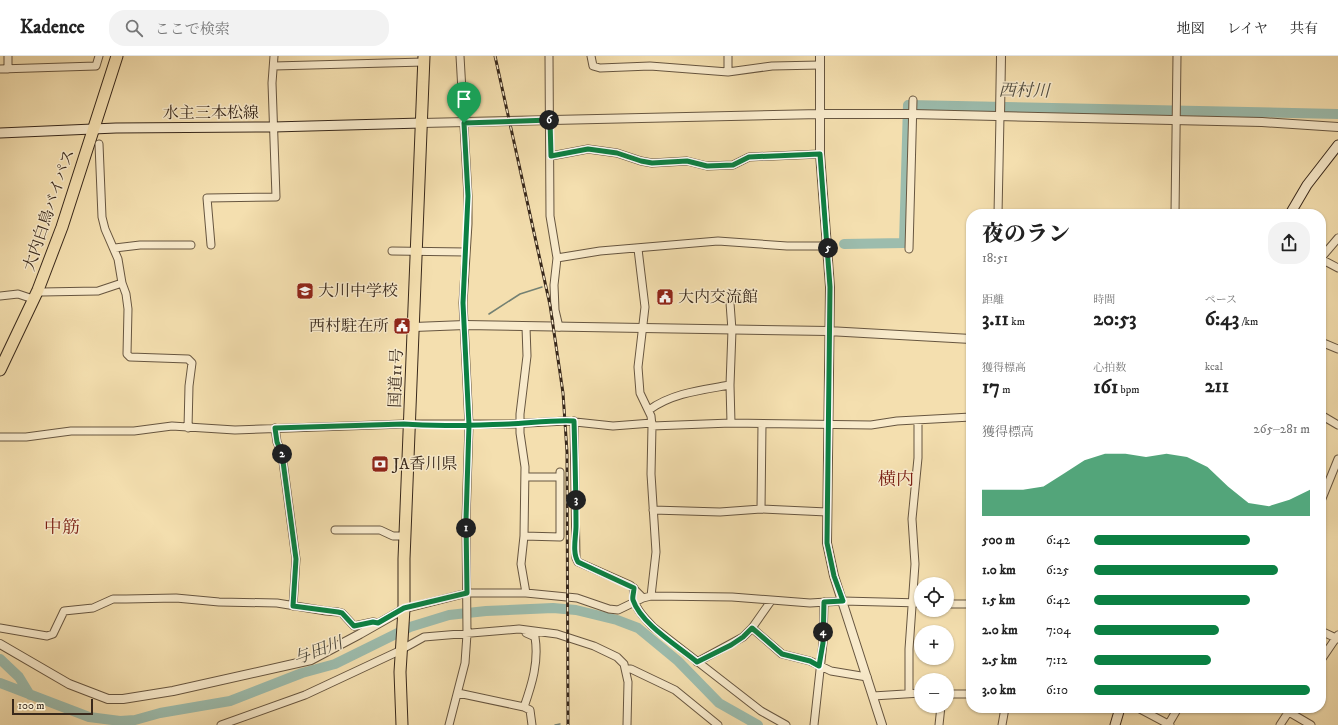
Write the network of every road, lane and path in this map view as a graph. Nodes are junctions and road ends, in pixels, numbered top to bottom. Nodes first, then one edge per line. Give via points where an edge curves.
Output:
1 (8, 56) edge
2 (99, 56) edge
3 (117, 56) edge
4 (274, 56) edge
5 (460, 56) edge
6 (549, 56) edge
7 (591, 56) edge
8 (728, 56) edge
9 (820, 56) edge
10 (1001, 56) edge
11 (1178, 56) edge
12 (424, 59) edge
13 (820, 65) junction
14 (274, 66) junction
15 (4, 69) edge
16 (728, 72) junction
17 (913, 100) dead end
18 (820, 114) junction
19 (912, 114) junction
20 (1000, 116) junction
21 (550, 120) junction
22 (1176, 120) junction
23 (422, 123) junction
24 (464, 123) junction
25 (273, 127) junction
26 (1338, 127) edge
27 (93, 129) junction
28 (0, 133) edge
29 (99, 144) dead end
30 (1338, 145) edge
31 (820, 154) junction
32 (551, 156) junction
33 (998, 209) edge
34 (1175, 209) edge
35 (1293, 209) edge
36 (1338, 238) edge
37 (191, 245) dead end
38 (211, 245) dead end
39 (828, 246) junction
40 (114, 248) junction
41 (909, 248) dead end
42 (638, 249) junction
43 (416, 251) junction
44 (392, 252) dead end
45 (466, 252) junction
46 (1326, 252) edge
47 (557, 258) junction
48 (1326, 261) edge
49 (1338, 268) edge
50 (122, 283) junction
51 (36, 294) junction
52 (0, 296) edge
53 (730, 303) dead end
54 (465, 325) junction
55 (414, 326) junction
56 (526, 327) junction
57 (559, 327) junction
58 (643, 328) junction
59 (732, 330) junction
60 (828, 331) junction
61 (966, 339) edge
62 (1326, 344) edge
63 (1338, 349) edge
64 (0, 370) edge
65 (730, 385) junction
66 (649, 410) junction
67 (966, 417) edge
68 (1326, 418) edge
69 (918, 420) junction
70 (574, 421) junction
71 (520, 423) junction
72 (731, 423) junction
73 (762, 424) junction
74 (828, 424) junction
75 (410, 425) junction
76 (469, 425) junction
77 (652, 425) junction
78 (1338, 425) edge
79 (188, 428) junction
80 (275, 428) junction
81 (0, 437) edge
82 (1338, 459) edge
83 (525, 476) junction
84 (1326, 489) edge
85 (761, 509) junction
86 (653, 510) junction
87 (827, 512) junction
88 (334, 530) dead end
89 (405, 536) junction
90 (524, 536) junction
91 (634, 588) junction
92 (526, 593) junction
93 (467, 596) junction
94 (651, 596) junction
95 (643, 598) junction
96 (771, 601) junction
97 (843, 601) junction
98 (635, 602) junction
99 (824, 602) junction
100 (911, 603) junction
101 (954, 604) edge
102 (966, 604) edge
103 (293, 606) junction
104 (403, 613) junction
105 (378, 623) junction
106 (0, 628) edge
107 (752, 628) junction
108 (519, 629) junction
109 (467, 632) junction
110 (1326, 633) edge
111 (1337, 637) edge
112 (0, 644) edge
113 (402, 647) junction
114 (1326, 653) edge
115 (697, 662) junction
116 (819, 666) junction
117 (626, 669) junction
118 (867, 677) junction
119 (458, 693) junction
120 (909, 693) junction
121 (914, 693) edge
122 (954, 694) edge
123 (966, 694) edge
124 (873, 696) junction
125 (524, 707) junction
126 (940, 713) edge
127 (1004, 713) edge
128 (1119, 713) edge
129 (1147, 713) edge
130 (1175, 713) edge
131 (1285, 713) edge
132 (1293, 713) edge
133 (221, 725) edge
134 (402, 725) edge
135 (449, 725) edge
136 (532, 725) edge
137 (627, 725) edge
138 (718, 725) edge
139 (786, 725) edge
140 (814, 725) edge
141 (882, 725) edge
142 (939, 725) edge
143 (1002, 725) edge
144 (1115, 725) edge
145 (1169, 725) edge
146 (1280, 725) edge
147 (1311, 725) edge

1 - 15 street
2 - 15 street via 96,66
3 - 27 highway, 大内白鳥バイパス
4 - 14 street
5 - 24 street
6 - 21 street
7 - 16 street via 593,66 600,68 650,66
8 - 16 street
9 - 13 street
10 - 20 street
11 - 22 street
12 - 14 street
12 - 23 highway, 国道11号
13 - 16 street via 772,66
13 - 18 street
14 - 25 street
17 - 19 street
18 - 19 street
18 - 21 street
18 - 31 street
19 - 20 street
19 - 41 street
20 - 22 street
20 - 33 street
21 - 24 street
21 - 32 street
22 - 26 street via 1270,122
22 - 34 street
23 - 24 street
23 - 25 main road, 水主三本松線
23 - 43 highway, 国道11号
24 - 45 street via 468,196
25 - 27 main road, 水主三本松線
25 - 38 street via 276,197 207,198
27 - 28 main road, 水主三本松線
27 - 51 highway, 大内白鳥バイパス via 62,226
29 - 40 street via 102,217
30 - 35 main road via 1307,185
31 - 32 street via 749,157 733,165 707,166 687,161 652,163 617,153 588,149
31 - 39 street
32 - 47 street via 550,216
36 - 46 street
37 - 40 street
39 - 42 street via 718,241
39 - 60 street
40 - 50 street
42 - 47 street via 600,251
42 - 58 street via 639,272 645,300
43 - 44 street
43 - 45 street
43 - 55 highway, 国道11号
45 - 54 street via 463,298
47 - 57 street via 554,285
48 - 49 street
50 - 51 street via 98,291
50 - 79 street via 128,309 127,354 130,357 188,359 192,363 188,386
51 - 52 street
51 - 64 highway, 大内白鳥バイパス
53 - 59 street
54 - 55 street
54 - 56 street
54 - 76 street
55 - 75 highway, 国道11号
56 - 57 street
56 - 71 street via 527,356
57 - 58 street
58 - 59 street
58 - 66 street via 638,367 640,393
59 - 60 street
59 - 65 street
60 - 61 street
60 - 74 street
62 - 63 street
65 - 66 street via 692,391
65 - 72 street
66 - 77 street
67 - 69 street
68 - 78 street
69 - 74 street via 871,425
69 - 100 street via 918,458 912,497 915,564
70 - 71 street
70 - 77 street via 613,426
70 - 91 street via 576,558 578,562
71 - 76 street
71 - 83 street
72 - 73 street
72 - 77 street
73 - 74 street
73 - 85 street
74 - 87 street
75 - 76 street
75 - 80 street
75 - 89 highway, 国道11号
76 - 93 street
77 - 86 street
79 - 80 street
79 - 81 street via 164,427 119,432 71,431 26,437
80 - 103 street via 282,454 295,553
82 - 84 street
83 - 90 street
83 - 90 street via 560,474 560,537
85 - 86 street via 720,512
85 - 87 street
86 - 94 street via 656,552
87 - 97 street via 827,543 834,576
88 - 89 street via 380,530 393,536
89 - 104 highway, 国道11号
90 - 92 street via 521,564
91 - 95 street
91 - 98 street
92 - 93 street
92 - 98 street via 576,598 618,610
93 - 104 street
93 - 109 street
94 - 95 street
94 - 96 street via 732,597
95 - 98 street
96 - 99 street
96 - 107 street
97 - 99 street
97 - 100 street
97 - 118 street
98 - 115 street via 652,627
99 - 116 street via 823,643
100 - 120 street
101 - 102 street
103 - 105 street via 342,613 354,626
103 - 106 street via 176,598 113,600 93,608 64,611 53,634 47,636
104 - 105 street
104 - 113 highway, 国道11号
105 - 112 street via 310,660 173,691 124,699 108,699 69,684
107 - 115 street via 731,645
107 - 116 street via 782,654
108 - 109 street
108 - 117 street via 557,634 594,646 617,657
108 - 125 street via 523,633 533,634 536,643 534,674
109 - 113 street via 424,637
109 - 119 street via 465,662
110 - 111 street
111 - 114 street
113 - 133 street via 305,695
113 - 134 highway, 国道11号
115 - 139 street via 761,711
116 - 118 street via 831,671
116 - 140 street
117 - 137 street
117 - 138 street via 632,669 675,690
118 - 124 street
119 - 125 street
119 - 135 street
120 - 121 street
120 - 124 street
122 - 123 street
124 - 141 street
125 - 136 street via 530,710
126 - 142 street
127 - 143 street
128 - 144 main road
129 - 145 street
130 - 145 street
131 - 146 street
132 - 147 street

